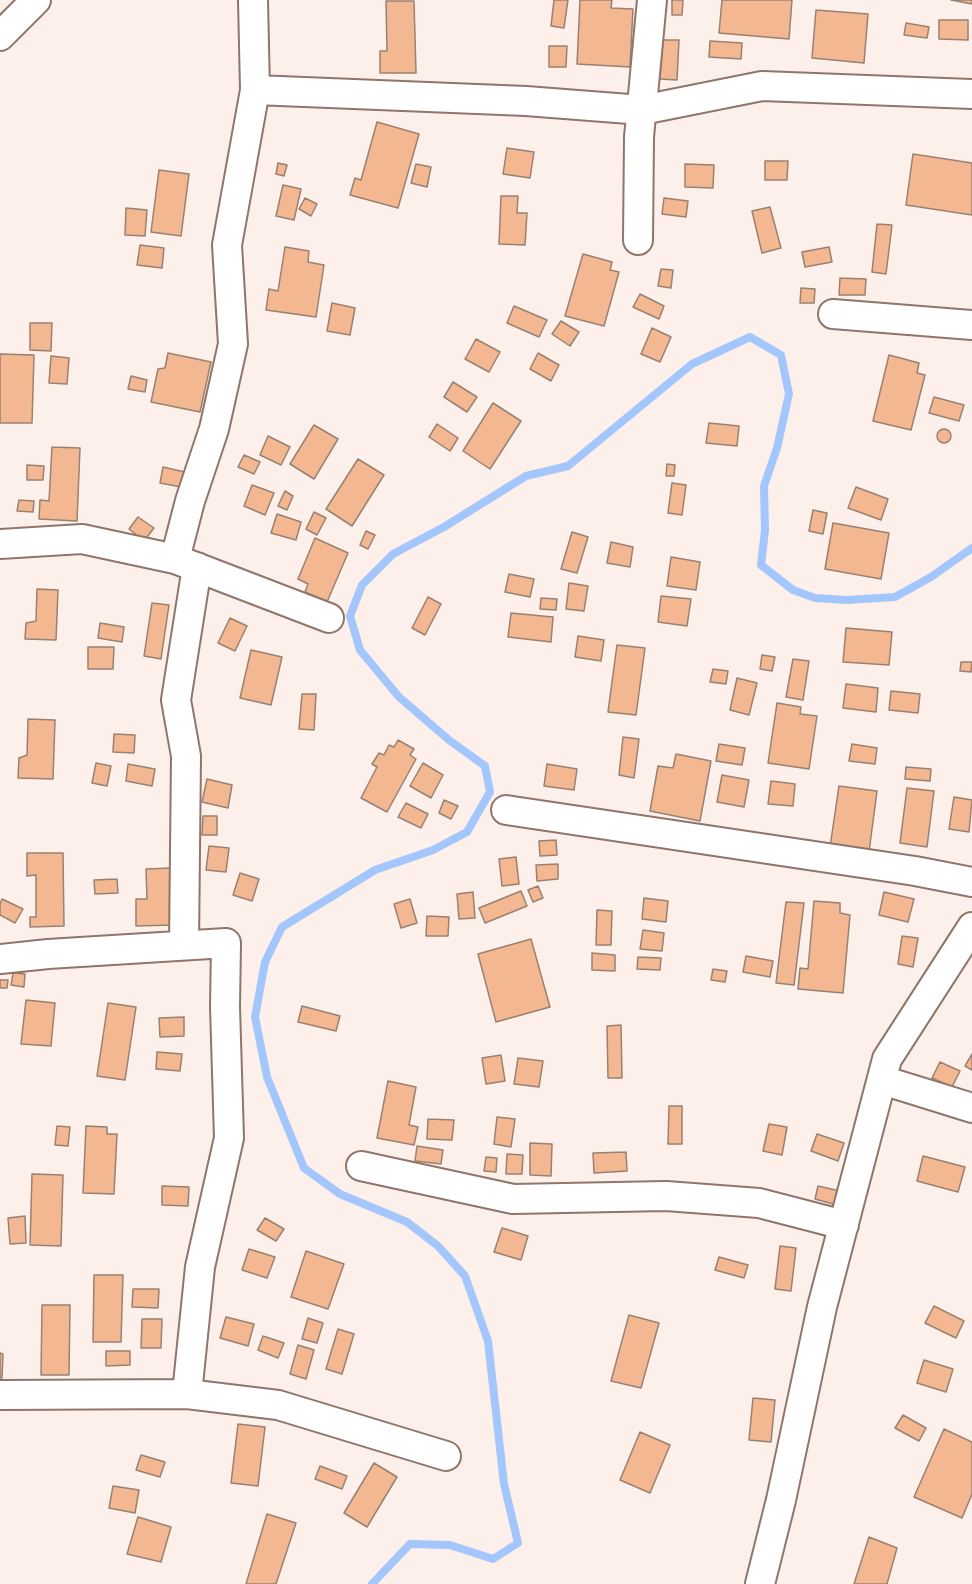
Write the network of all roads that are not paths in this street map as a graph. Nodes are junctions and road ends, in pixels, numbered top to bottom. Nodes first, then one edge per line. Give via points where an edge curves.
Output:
1 (36, 0) edge
2 (253, 0) edge
3 (652, 0) edge
4 (0, 36) edge
5 (255, 90) junction
6 (972, 94) edge
7 (642, 110) junction
8 (638, 240) dead end
9 (833, 314) dead end
10 (972, 325) edge
11 (0, 544) edge
12 (186, 563) junction
13 (329, 618) dead end
14 (506, 810) dead end
15 (972, 882) edge
16 (972, 927) edge
17 (184, 945) junction
18 (0, 959) edge
19 (882, 1080) junction
20 (972, 1108) edge
21 (361, 1166) dead end
22 (844, 1224) junction
23 (187, 1394) junction
24 (0, 1395) edge
25 (446, 1456) dead end
26 (760, 1584) edge

1 - 4 street
2 - 5 street
3 - 7 street
5 - 7 street via 526,101
5 - 12 street via 227,245 232,344 214,429 190,501
6 - 7 street via 762,86
7 - 8 street
9 - 10 street
11 - 12 street via 82,539
12 - 13 street
12 - 17 street via 176,700 186,756
14 - 15 street
16 - 19 street via 887,1059
17 - 18 street
17 - 23 street via 226,944 229,1138 200,1267
19 - 20 street
19 - 22 street
21 - 22 street via 513,1199 666,1196 759,1203
22 - 26 street
23 - 24 street
23 - 25 street via 278,1405

